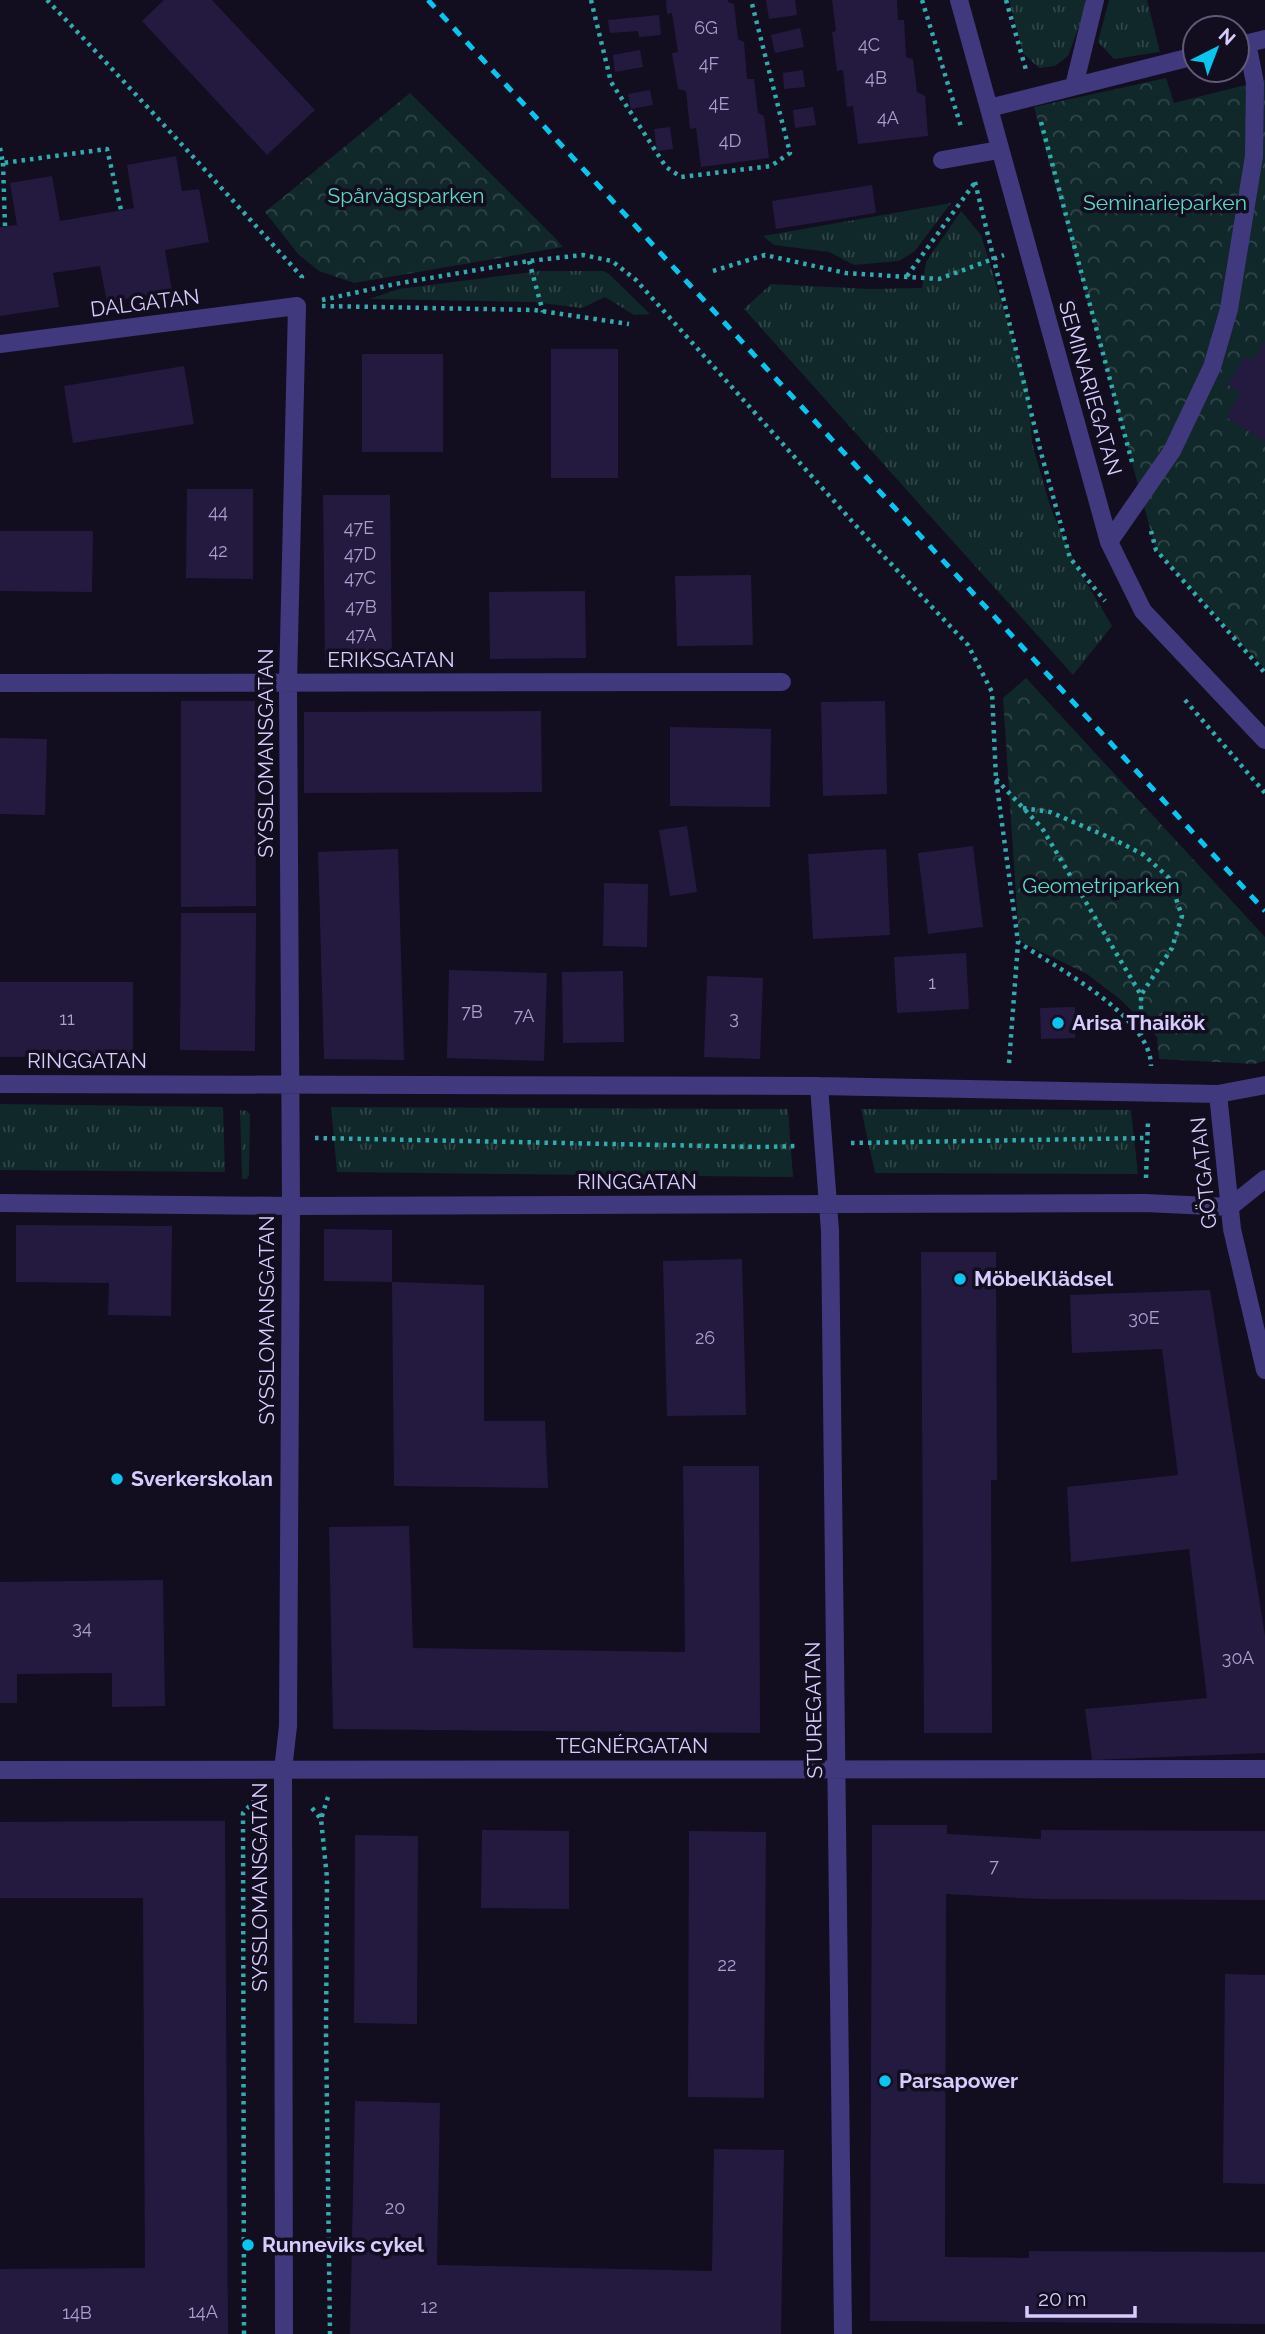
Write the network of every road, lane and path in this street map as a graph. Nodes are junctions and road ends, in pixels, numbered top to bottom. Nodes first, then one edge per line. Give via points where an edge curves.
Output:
1 (47, 0) edge
2 (591, 0) edge
3 (751, 0) edge
4 (959, 0) edge
5 (1006, 0) edge
6 (1095, 0) edge
7 (1181, 59) edge
8 (1251, 71) edge
9 (1074, 86) junction
10 (1034, 97) junction
11 (989, 108) junction
12 (0, 148) edge
13 (999, 150) junction
14 (942, 160) dead end
15 (3, 163) junction
16 (121, 210) dead end
17 (2, 215) edge
18 (5, 226) dead end
19 (1027, 247) junction
20 (529, 261) junction
21 (713, 271) dead end
22 (906, 277) junction
23 (297, 306) junction
24 (543, 312) junction
25 (629, 324) dead end
26 (0, 345) edge
27 (1141, 495) junction
28 (1109, 542) junction
29 (1265, 673) edge
30 (782, 682) dead end
31 (0, 683) edge
32 (288, 683) junction
33 (1265, 740) edge
34 (996, 779) junction
35 (1023, 808) junction
36 (1018, 942) junction
37 (1141, 995) junction
38 (1141, 1037) junction
39 (1008, 1069) dead end
40 (0, 1084) edge
41 (289, 1084) junction
42 (1265, 1085) edge
43 (820, 1086) junction
44 (1149, 1093) junction
45 (1218, 1094) junction
46 (290, 1138) junction
47 (1147, 1139) junction
48 (823, 1144) junction
49 (1265, 1179) edge
50 (0, 1203) edge
51 (1145, 1203) junction
52 (826, 1204) junction
53 (291, 1206) junction
54 (1230, 1207) junction
55 (1265, 1370) edge
56 (838, 1769) junction
57 (1265, 1769) edge
58 (0, 1770) edge
59 (282, 1770) junction
60 (332, 1785) dead end
61 (243, 1813) dead end
62 (244, 2334) edge
63 (285, 2334) edge
64 (330, 2334) edge
65 (842, 2334) edge

1 - 23 path via 302,277
2 - 3 path via 611,82 666,167 681,177 771,166 790,153
4 - 11 street, SEMINARIEGATAN
5 - 10 path
6 - 9 street
7 - 9 street
8 - 27 street via 1255,83 1254,156 1228,310 1212,367 1172,451
9 - 10 street
10 - 11 street
10 - 27 path
11 - 13 street, SEMINARIEGATAN
12 - 15 path
13 - 14 street
13 - 19 street, SEMINARIEGATAN
13 - 22 path
15 - 16 path via 107,149
15 - 17 path
17 - 18 path
19 - 22 path via 939,279
19 - 28 street, SEMINARIEGATAN
20 - 23 path
20 - 24 path
20 - 34 path via 583,255 612,261 636,280 968,645 992,692
21 - 22 path via 765,255 846,273
23 - 24 path
23 - 26 street, DALGATAN
23 - 32 street, SYSSLOMANSGATAN
24 - 25 path
27 - 28 street
27 - 29 path via 1156,551
28 - 33 street, SEMINARIEGATAN via 1143,611
30 - 32 street, ERIKSGATAN
31 - 32 street, ERIKSGATAN
32 - 41 street, SYSSLOMANSGATAN
34 - 35 path
34 - 36 path
35 - 37 path via 1042,828
35 - 37 path via 1050,812 1114,839 1144,855 1169,877 1182,916 1172,948
36 - 38 path via 1104,999
36 - 39 path
37 - 38 path
38 - 44 path via 1151,1060
40 - 41 street, RINGGATAN
41 - 43 street, RINGGATAN
41 - 46 street, SYSSLOMANSGATAN
42 - 45 street, RINGGATAN
43 - 44 street, RINGGATAN
43 - 48 street, STUREGATAN
44 - 45 street, RINGGATAN
44 - 47 path
45 - 54 street, GÖTGATAN
46 - 48 path via 761,1147
46 - 53 street, SYSSLOMANSGATAN
47 - 48 path
47 - 51 path
48 - 52 street, STUREGATAN
49 - 54 street
50 - 53 street, RINGGATAN
51 - 52 street, RINGGATAN
51 - 54 street, RINGGATAN
52 - 53 street, RINGGATAN
52 - 56 street, STUREGATAN
53 - 59 street, SYSSLOMANSGATAN via 288,1726
54 - 55 street, GÖTGATAN
56 - 57 street, TEGNÉRGATAN
56 - 59 street, TEGNÉRGATAN
56 - 65 street, STUREGATAN
58 - 59 street, TEGNÉRGATAN
59 - 63 street, SYSSLOMANSGATAN
60 - 64 path via 321,1819 327,1878
61 - 62 path

